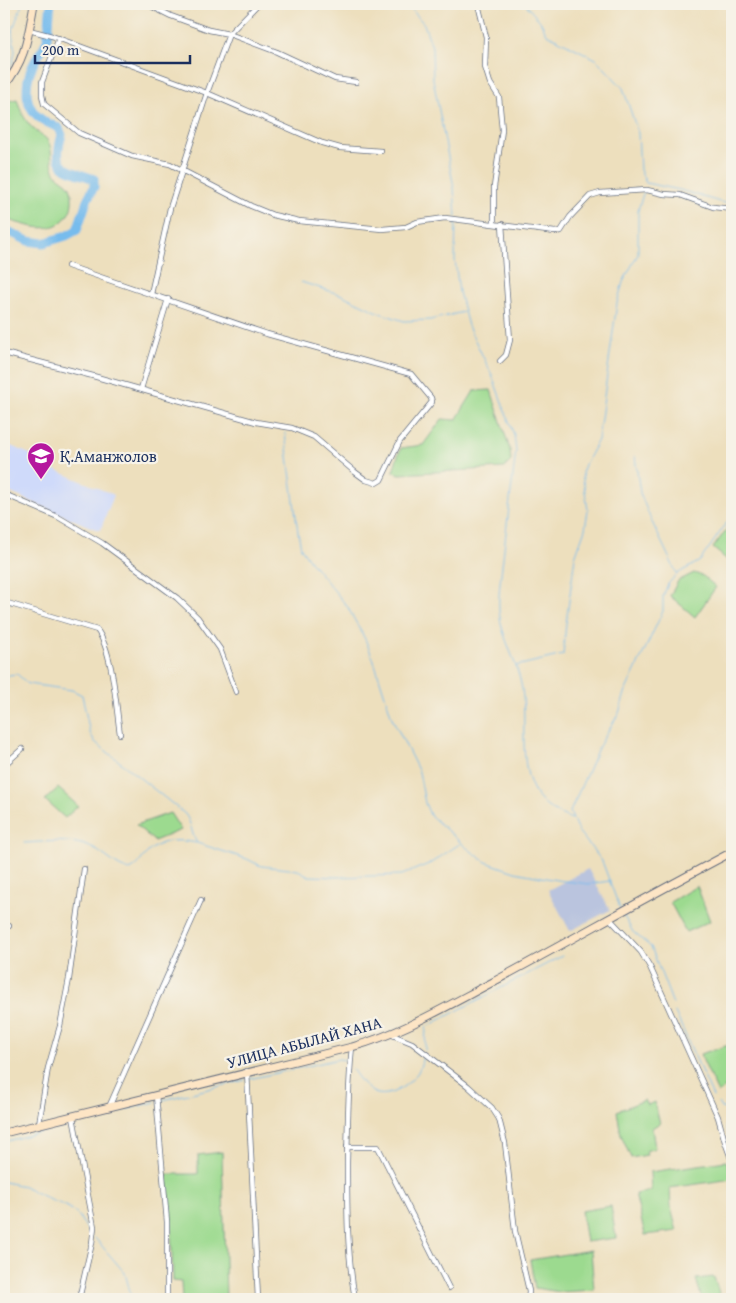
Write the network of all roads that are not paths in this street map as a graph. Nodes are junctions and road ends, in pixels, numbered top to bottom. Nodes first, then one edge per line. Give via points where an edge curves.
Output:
1 (34, 4) edge
2 (147, 4) edge
3 (258, 4) edge
4 (478, 4) edge
5 (30, 30) junction
6 (229, 34) junction
7 (59, 38) junction
8 (356, 82) dead end
9 (4, 86) edge
10 (207, 93) junction
11 (381, 151) dead end
12 (184, 171) junction
13 (732, 209) edge
14 (494, 223) junction
15 (502, 224) junction
16 (68, 266) dead end
17 (152, 294) junction
18 (168, 299) junction
19 (4, 353) edge
20 (500, 361) dead end
21 (141, 389) junction
22 (4, 494) edge
23 (4, 602) edge
24 (236, 692) dead end
25 (120, 734) dead end
26 (22, 749) dead end
27 (4, 765) edge
28 (732, 852) edge
29 (84, 869) dead end
30 (201, 900) dead end
31 (609, 918) junction
32 (390, 1034) junction
33 (352, 1047) junction
34 (247, 1072) junction
35 (156, 1095) junction
36 (109, 1107) junction
37 (73, 1116) junction
38 (39, 1124) junction
39 (4, 1133) edge
40 (347, 1147) junction
41 (732, 1161) edge
42 (448, 1288) dead end
43 (79, 1299) edge
44 (167, 1299) edge
45 (258, 1299) edge
46 (355, 1299) edge
47 (528, 1299) edge

1 - 5 main road
2 - 6 street via 209,30
3 - 6 street
4 - 14 street via 486,37 485,67 499,96 502,130 494,186
5 - 7 street
5 - 9 main road via 16,72
6 - 8 street via 335,79
6 - 10 street
7 - 10 street
7 - 12 street via 42,82 44,104 79,133 132,156 170,164
10 - 11 street via 322,143 340,148
10 - 12 street
12 - 14 street via 251,206 299,221 382,229 445,218
12 - 17 street via 170,208
13 - 15 street via 647,190 600,192 590,196 561,231
14 - 15 street
15 - 20 street via 510,340 506,355
16 - 17 street
17 - 18 street
18 - 21 street
18 - 21 street via 267,334 411,374 432,402 400,441 381,480 376,483 355,472 314,437 292,428 256,422
19 - 21 street
22 - 24 street via 58,518 102,543 177,598 198,618 220,649
23 - 25 street via 97,630 103,638 111,672
26 - 27 street
28 - 31 main road, УЛИЦА АБЫЛАЙ ХАНА
29 - 38 street via 69,979 48,1068
30 - 36 street
31 - 32 main road, УЛИЦА АБЫЛАЙ ХАНА
31 - 41 street via 641,952 650,967 718,1117
32 - 33 main road, УЛИЦА АБЫЛАЙ ХАНА
32 - 47 street via 412,1043 468,1086 499,1119
33 - 34 main road, УЛИЦА АБЫЛАЙ ХАНА
33 - 40 street
34 - 35 main road, УЛИЦА АБЫЛАЙ ХАНА
34 - 45 street
35 - 36 main road, УЛИЦА АБЫЛАЙ ХАНА
35 - 44 street via 167,1222
36 - 37 main road, УЛИЦА АБЫЛАЙ ХАНА
37 - 38 main road, УЛИЦА АБЫЛАЙ ХАНА
37 - 43 street via 94,1227
38 - 39 main road, УЛИЦА АБЫЛАЙ ХАНА
40 - 42 street via 378,1147
40 - 46 street via 348,1246

